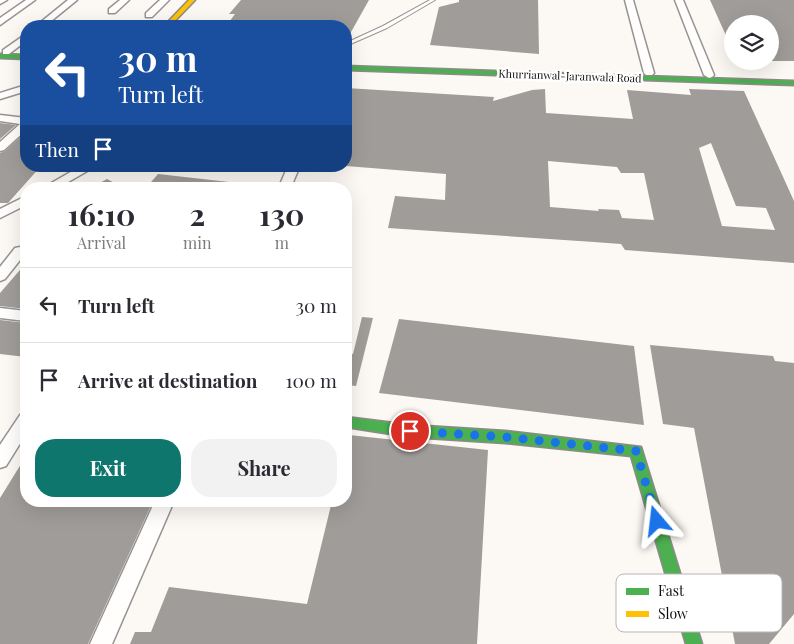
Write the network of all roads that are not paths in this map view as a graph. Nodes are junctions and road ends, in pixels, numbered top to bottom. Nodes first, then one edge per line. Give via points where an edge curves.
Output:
1 (31, 0) edge
2 (74, 0) edge
3 (125, 0) edge
4 (165, 0) edge
5 (192, 0) edge
6 (433, 0) edge
7 (629, 0) edge
8 (680, 0) edge
9 (112, 11) dead end
10 (149, 15) dead end
11 (48, 20) edge
12 (173, 20) edge
13 (0, 22) edge
14 (20, 41) edge
15 (352, 42) edge
16 (2, 53) edge
17 (20, 54) edge
18 (352, 63) edge
19 (352, 68) edge
20 (649, 73) junction
21 (709, 75) junction
22 (794, 77) edge
23 (794, 83) edge
24 (20, 90) edge
25 (0, 96) edge
26 (0, 118) edge
27 (20, 121) edge
28 (20, 128) edge
29 (0, 148) edge
30 (79, 172) edge
31 (60, 182) edge
32 (20, 203) edge
33 (0, 214) edge
34 (20, 251) edge
35 (0, 276) edge
36 (0, 313) edge
37 (20, 315) edge
38 (352, 423) edge
39 (20, 429) edge
40 (0, 460) edge
41 (162, 507) edge
42 (673, 574) edge
43 (690, 632) edge
44 (101, 644) edge
45 (694, 644) edge

1 - 13 street
2 - 11 street
3 - 9 street
4 - 10 street
5 - 12 main road
6 - 15 lane
7 - 20 street
8 - 21 street
14 - 16 street
16 - 17 main road
18 - 20 main road, Khurrianwal-Jaranwala Road
19 - 23 main road, Khurrianwal-Jaranwala Road
20 - 21 main road, Khurrianwal-Jaranwala Road
21 - 22 main road, Khurrianwal-Jaranwala Road
24 - 25 street
26 - 27 street
28 - 29 street
30 - 31 street
32 - 33 street
34 - 35 street
36 - 37 street
38 - 42 main road via 636,451
39 - 40 street
41 - 44 street
43 - 45 main road

